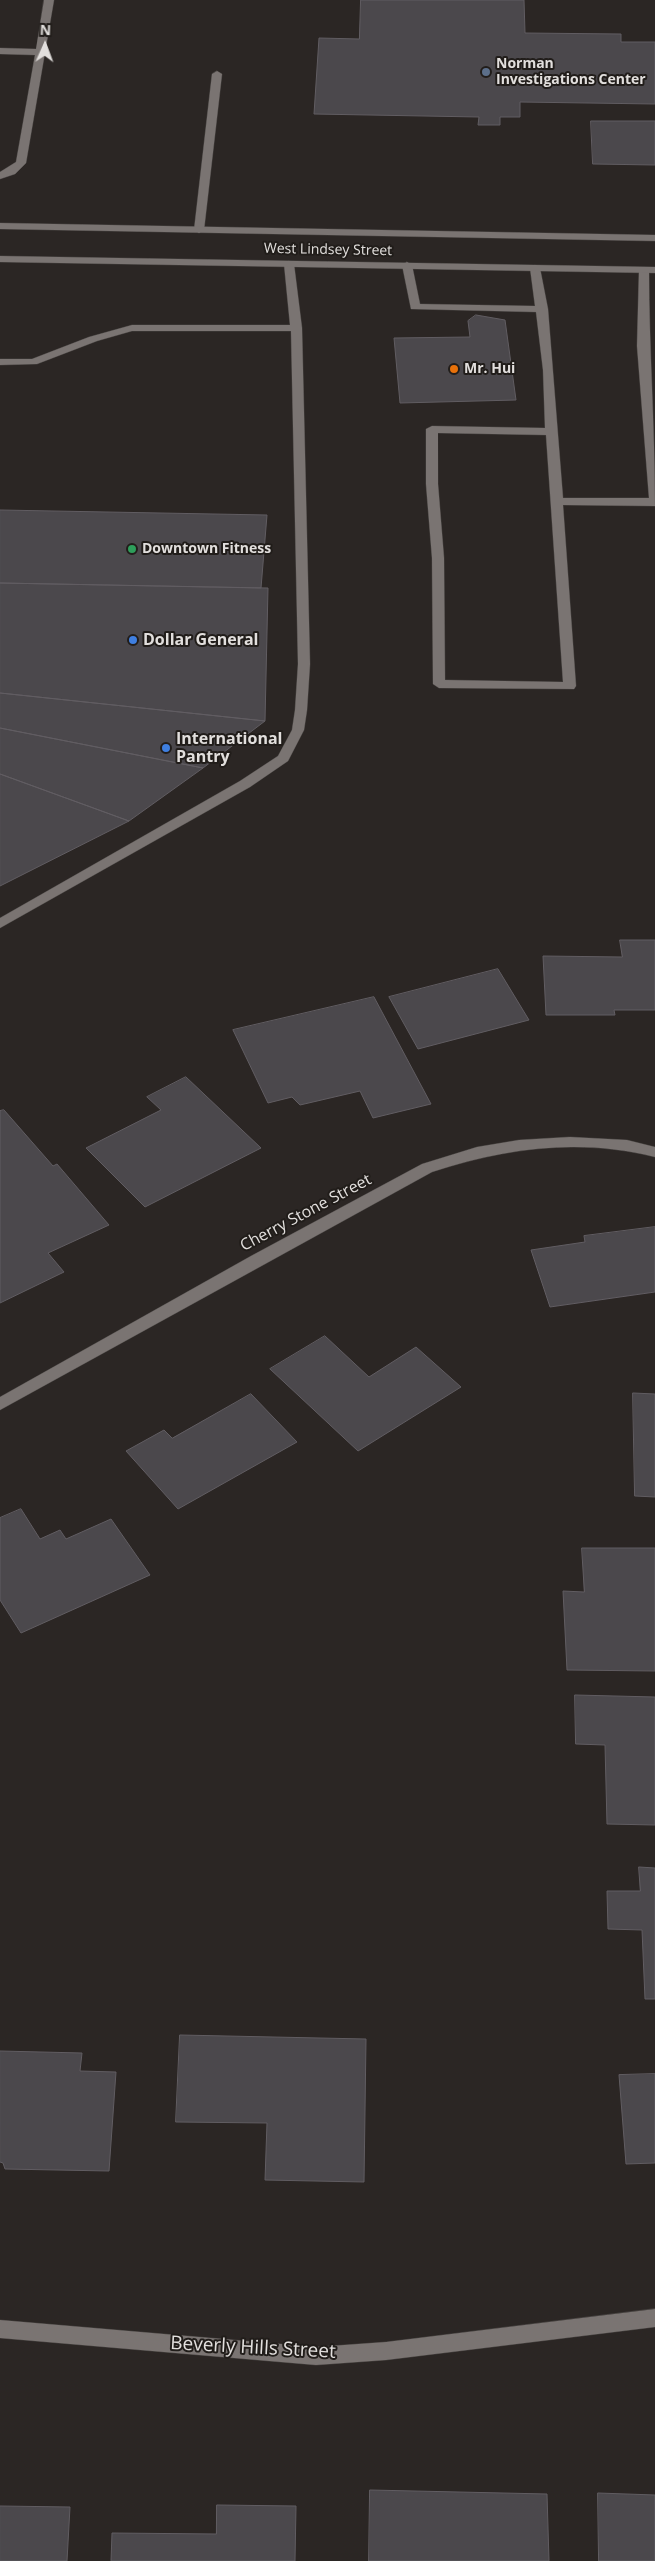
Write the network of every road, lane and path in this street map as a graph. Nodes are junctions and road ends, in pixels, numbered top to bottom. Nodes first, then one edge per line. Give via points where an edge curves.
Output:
1 (49, 0) edge
2 (0, 51) edge
3 (40, 52) junction
4 (217, 74) dead end
5 (0, 176) edge
6 (0, 226) edge
7 (199, 230) junction
8 (655, 238) edge
9 (0, 259) edge
10 (289, 264) junction
11 (408, 265) junction
12 (535, 268) junction
13 (650, 270) edge
14 (543, 309) junction
15 (296, 328) junction
16 (0, 362) edge
17 (551, 432) junction
18 (655, 500) edge
19 (557, 501) junction
20 (0, 924) edge
21 (655, 1152) edge
22 (0, 1404) edge
23 (655, 2318) edge
24 (0, 2329) edge

1 - 3 street
2 - 3 street
3 - 5 street via 21,164
4 - 7 street
6 - 7 street, West Lindsey Street
7 - 8 street, West Lindsey Street
9 - 10 street, West Lindsey Street
10 - 11 street, West Lindsey Street
10 - 15 street
11 - 12 street, West Lindsey Street
11 - 14 street via 415,307
12 - 13 street, West Lindsey Street
12 - 14 street
13 - 18 street via 643,346
14 - 17 street
15 - 16 street via 132,328 33,362
15 - 20 street via 304,664 298,730 284,758 245,784
17 - 19 street
17 - 19 street via 432,429 439,684 570,686
18 - 19 street
21 - 22 street, Cherry Stone Street via 628,1145 570,1142 527,1145 477,1152 427,1168
23 - 24 street, Beverly Hills Street via 386,2351 316,2356

